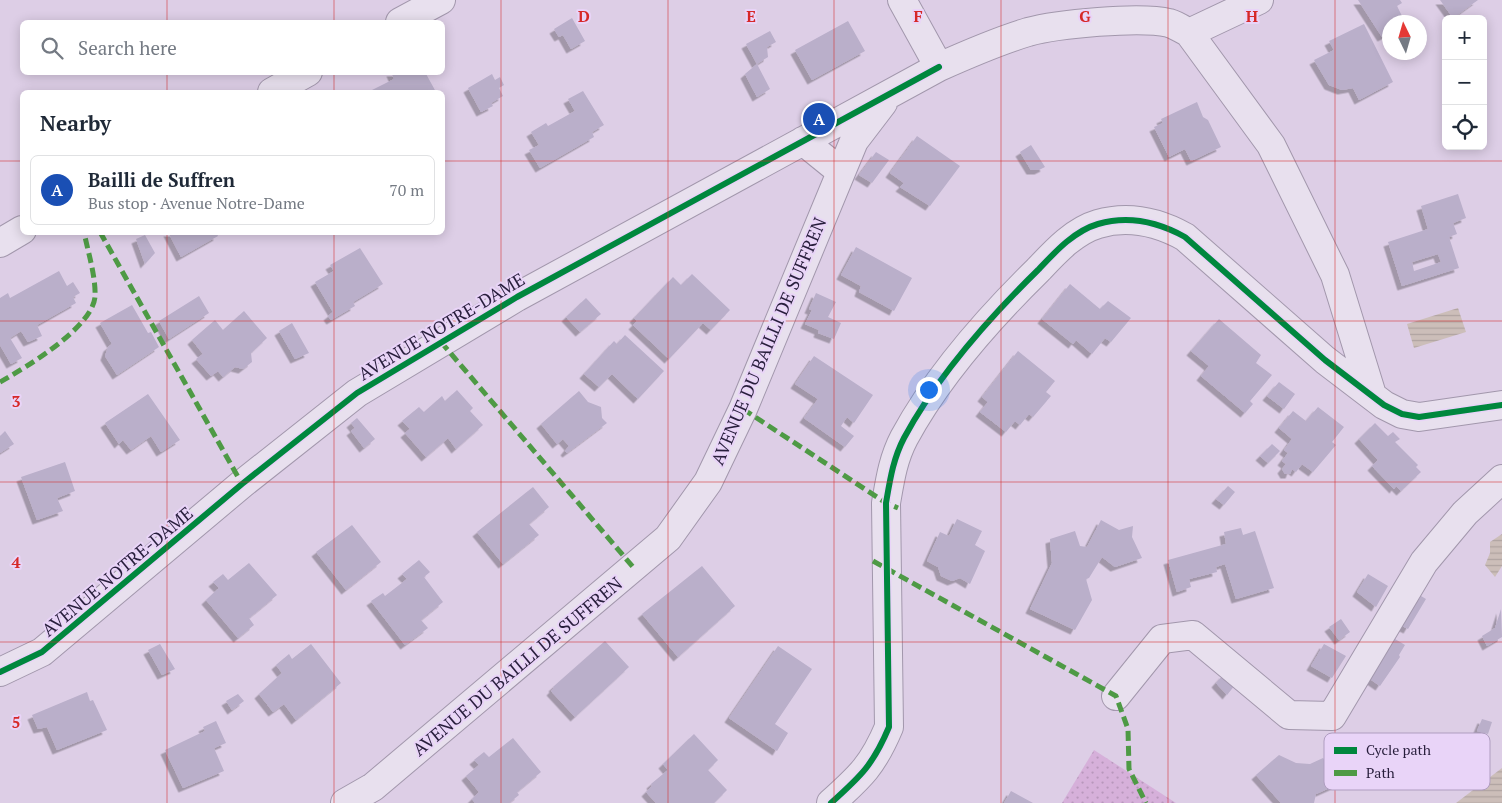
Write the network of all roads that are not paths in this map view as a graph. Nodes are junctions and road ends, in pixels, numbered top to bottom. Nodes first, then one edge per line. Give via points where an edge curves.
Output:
1 (441, 0) edge
2 (902, 0) edge
3 (1259, 0) edge
4 (404, 20) edge
5 (1189, 33) junction
6 (939, 66) junction
7 (303, 75) edge
8 (276, 90) edge
9 (892, 92) junction
10 (803, 141) junction
11 (840, 171) junction
12 (20, 231) edge
13 (0, 243) edge
14 (1342, 298) junction
15 (1325, 360) junction
16 (1372, 395) junction
17 (1502, 405) edge
18 (1502, 479) edge
19 (0, 672) edge
20 (1116, 696) dead end
21 (345, 803) edge
22 (831, 803) edge

1 - 4 street
2 - 6 street
3 - 5 street
5 - 6 street, AVENUE NOTRE-DAME via 1180,27 1150,20 1044,29 981,48
5 - 14 street via 1271,145 1335,275
6 - 9 street, AVENUE NOTRE-DAME
7 - 8 street
9 - 10 street, AVENUE NOTRE-DAME
9 - 11 street, AVENUE DU BAILLI DE SUFFREN via 854,141
10 - 11 street
10 - 19 street, AVENUE NOTRE-DAME via 517,297 357,393 242,484 42,652
11 - 21 street, AVENUE DU BAILLI DE SUFFREN via 743,408 708,482 668,538 373,787
12 - 13 street
14 - 15 street via 1339,335
14 - 16 street
15 - 16 street
15 - 22 street via 1185,237 1166,227 1148,221 1126,220 1097,224 1068,240 1001,307 931,394 894,461 886,503 889,728 878,754 860,777
16 - 17 street via 1402,414 1419,417
18 - 20 street via 1465,514 1424,562 1332,716 1289,715 1193,635 1162,639

